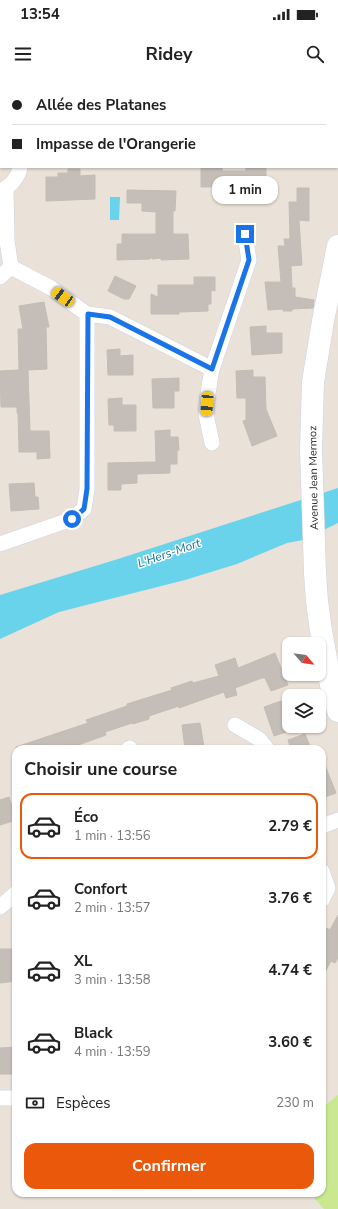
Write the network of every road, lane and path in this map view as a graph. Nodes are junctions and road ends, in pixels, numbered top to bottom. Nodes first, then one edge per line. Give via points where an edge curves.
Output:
1 (20, 168) edge
2 (3, 190) edge
3 (245, 234) dead end
4 (338, 246) edge
5 (6, 272) edge
6 (88, 314) junction
7 (212, 369) junction
8 (212, 443) dead end
9 (0, 544) edge
10 (338, 711) edge
11 (235, 726) dead end
12 (263, 745) edge
13 (338, 820) edge
14 (326, 824) edge
15 (326, 882) edge
16 (326, 892) edge
17 (12, 896) edge
18 (0, 906) edge
19 (0, 1098) edge
20 (12, 1098) edge

1 - 2 street via 12,183
2 - 5 street via 7,241
3 - 7 street via 249,260
4 - 10 street, Avenue Jean Mermoz via 313,382 311,449 315,573 320,631
5 - 6 street via 51,288
6 - 7 street via 110,317
6 - 9 street via 87,489 84,509 72,519
7 - 8 street via 206,414
11 - 12 street via 259,739
13 - 14 street
15 - 16 street
17 - 18 street
19 - 20 street

